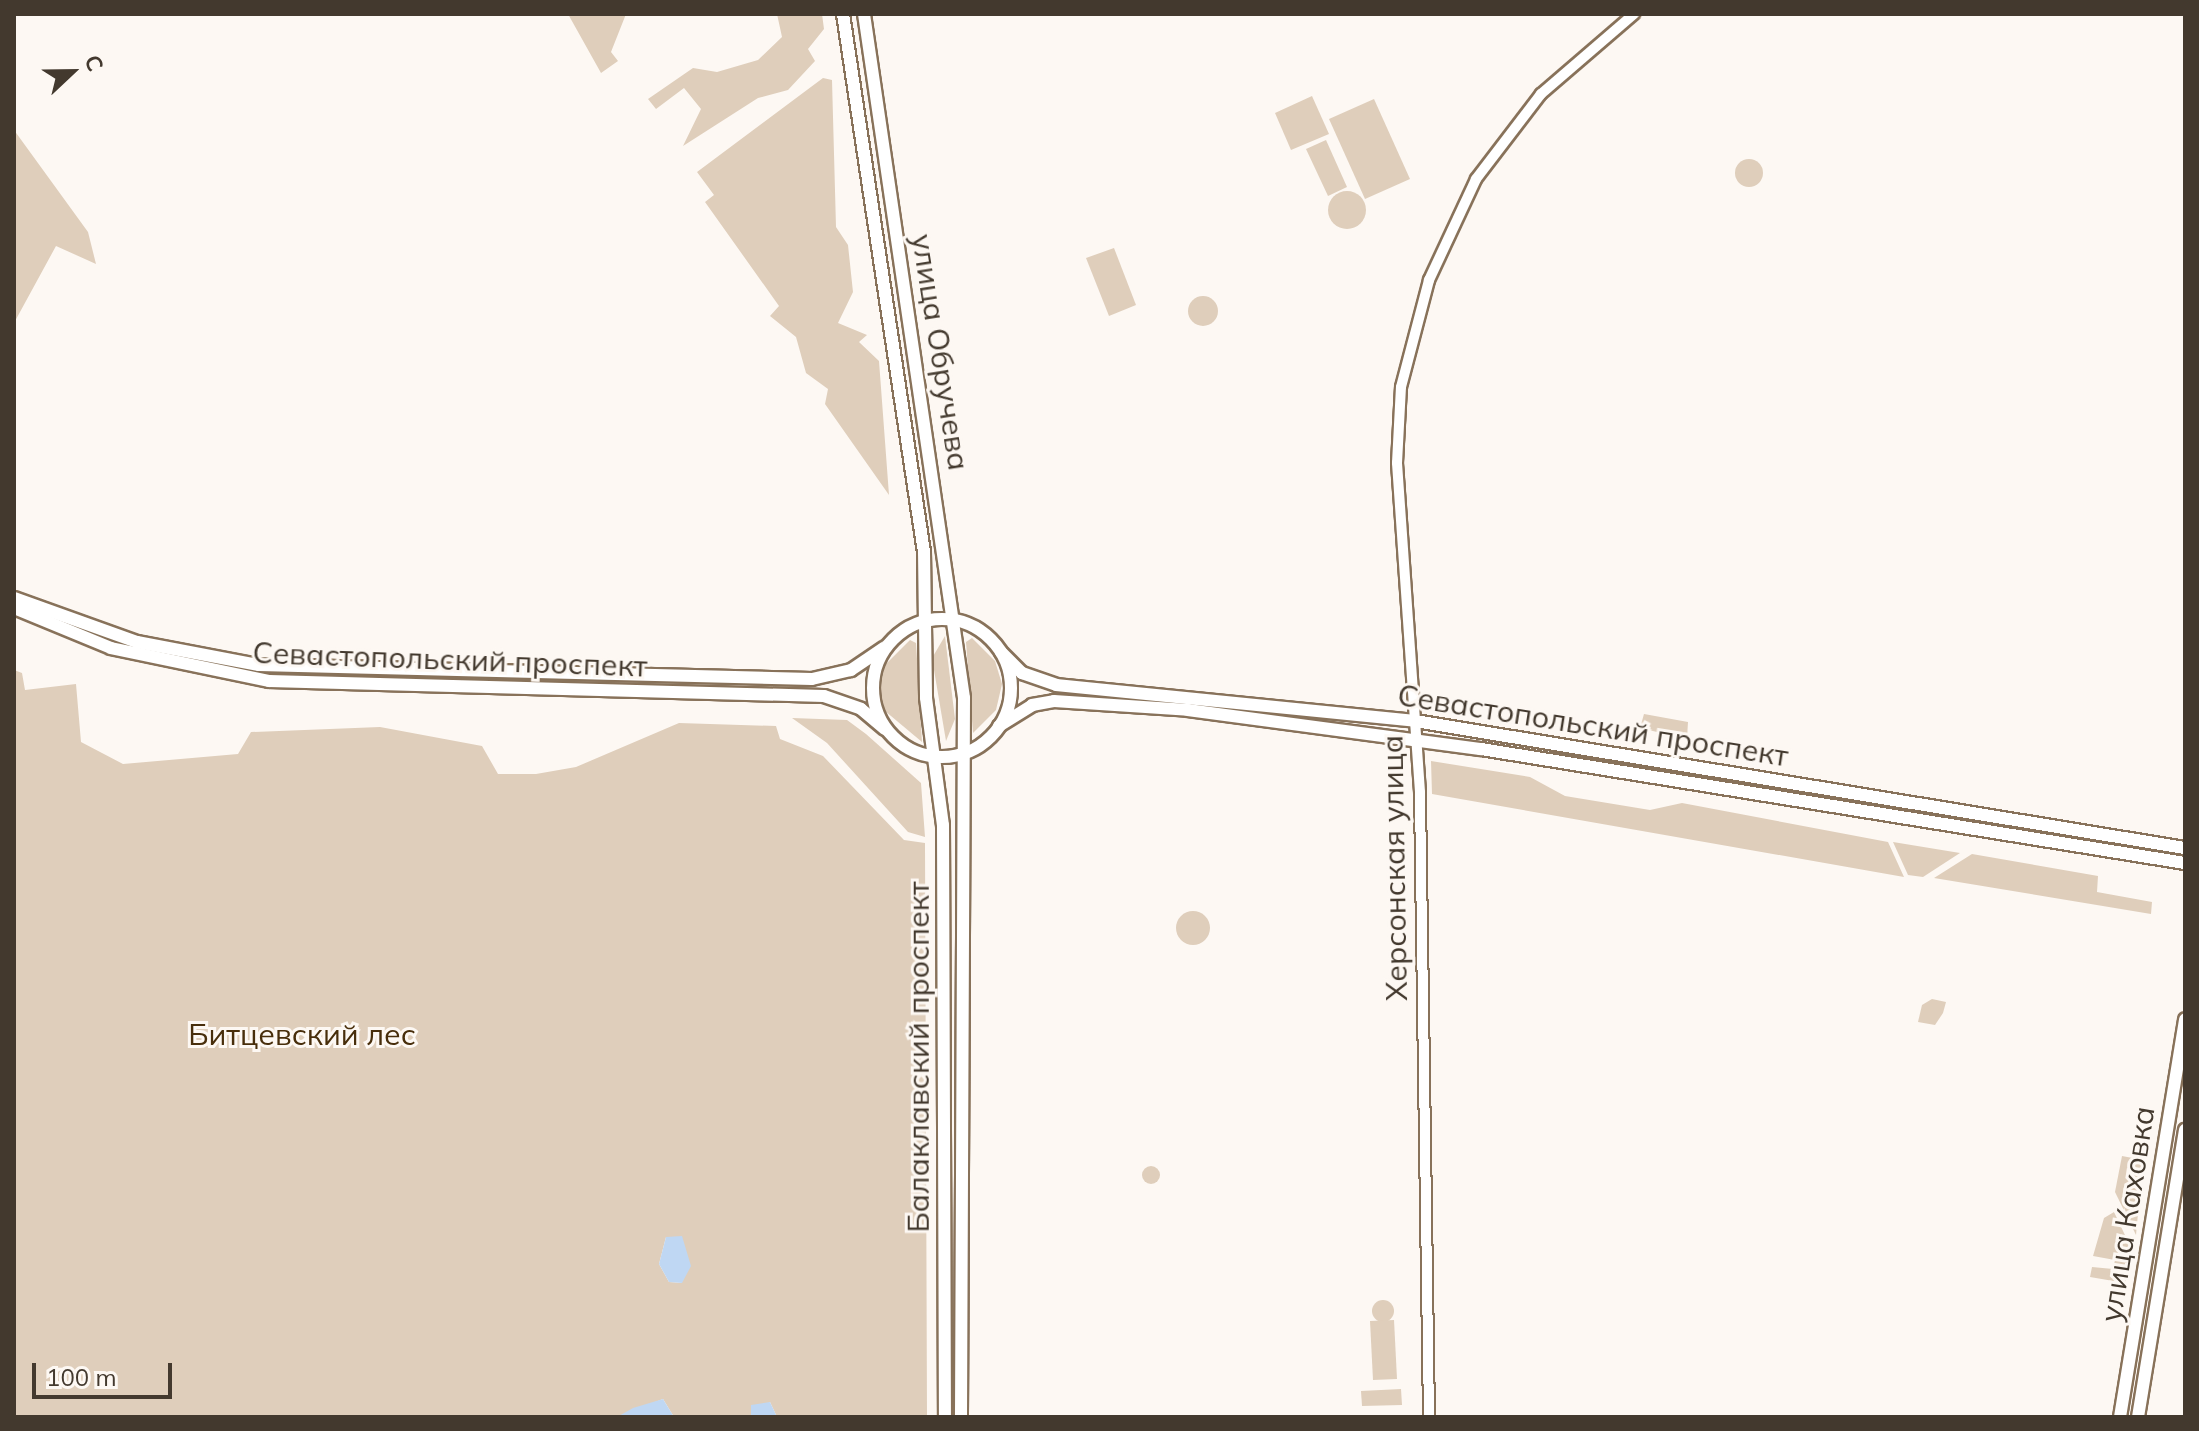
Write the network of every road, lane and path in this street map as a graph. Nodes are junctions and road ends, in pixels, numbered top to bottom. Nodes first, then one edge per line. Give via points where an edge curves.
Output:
1 (843, 14) edge
2 (864, 14) edge
3 (1634, 14) edge
4 (14, 598) edge
5 (14, 608) edge
6 (954, 619) junction
7 (924, 621) junction
8 (884, 648) junction
9 (1001, 652) junction
10 (926, 698) joint
11 (964, 698) joint
12 (1415, 721) junction
13 (999, 726) junction
14 (885, 729) junction
15 (1417, 740) junction
16 (964, 753) junction
17 (936, 759) junction
18 (2185, 848) edge
19 (2185, 863) edge
20 (2185, 1019) edge
21 (2185, 1130) edge
22 (945, 1417) edge
23 (961, 1417) edge
24 (1429, 1417) edge
25 (2120, 1417) edge
26 (2138, 1417) edge

1 - 7 main road, улица Обручева via 920,518
2 - 6 main road, улица Обручева
3 - 12 street, Херсонская улица via 1572,63 1509,132 1455,216 1425,293 1397,438
4 - 8 main road, Севастопольский проспект via 137,642 259,665 812,679 851,670
5 - 14 main road, Севастопольский проспект via 111,648 269,681 824,696 861,709
6 - 7 main road
6 - 9 main road, Севастопольский проспект via 985,632
6 - 11 main road, улица Обручева
7 - 8 main road, Севастопольский проспект
7 - 10 main road, улица Обручева
8 - 14 main road via 871,682
9 - 12 main road, Севастопольский проспект via 1022,673 1056,685
9 - 13 main road via 1013,694
10 - 17 main road, Балаклавский проспект
11 - 16 main road, Балаклавский проспект
12 - 15 street, Херсонская улица
12 - 18 main road, Севастопольский проспект
13 - 15 main road, Севастопольский проспект via 1032,705 1081,702
13 - 16 main road, Севастопольский проспект
14 - 17 main road, Севастопольский проспект
15 - 19 main road, Севастопольский проспект
15 - 24 street, Херсонская улица
16 - 17 main road
16 - 23 main road, Балаклавский проспект
17 - 22 main road, Балаклавский проспект via 943,825
20 - 25 main road, улица Каховка
21 - 26 main road, улица Каховка

